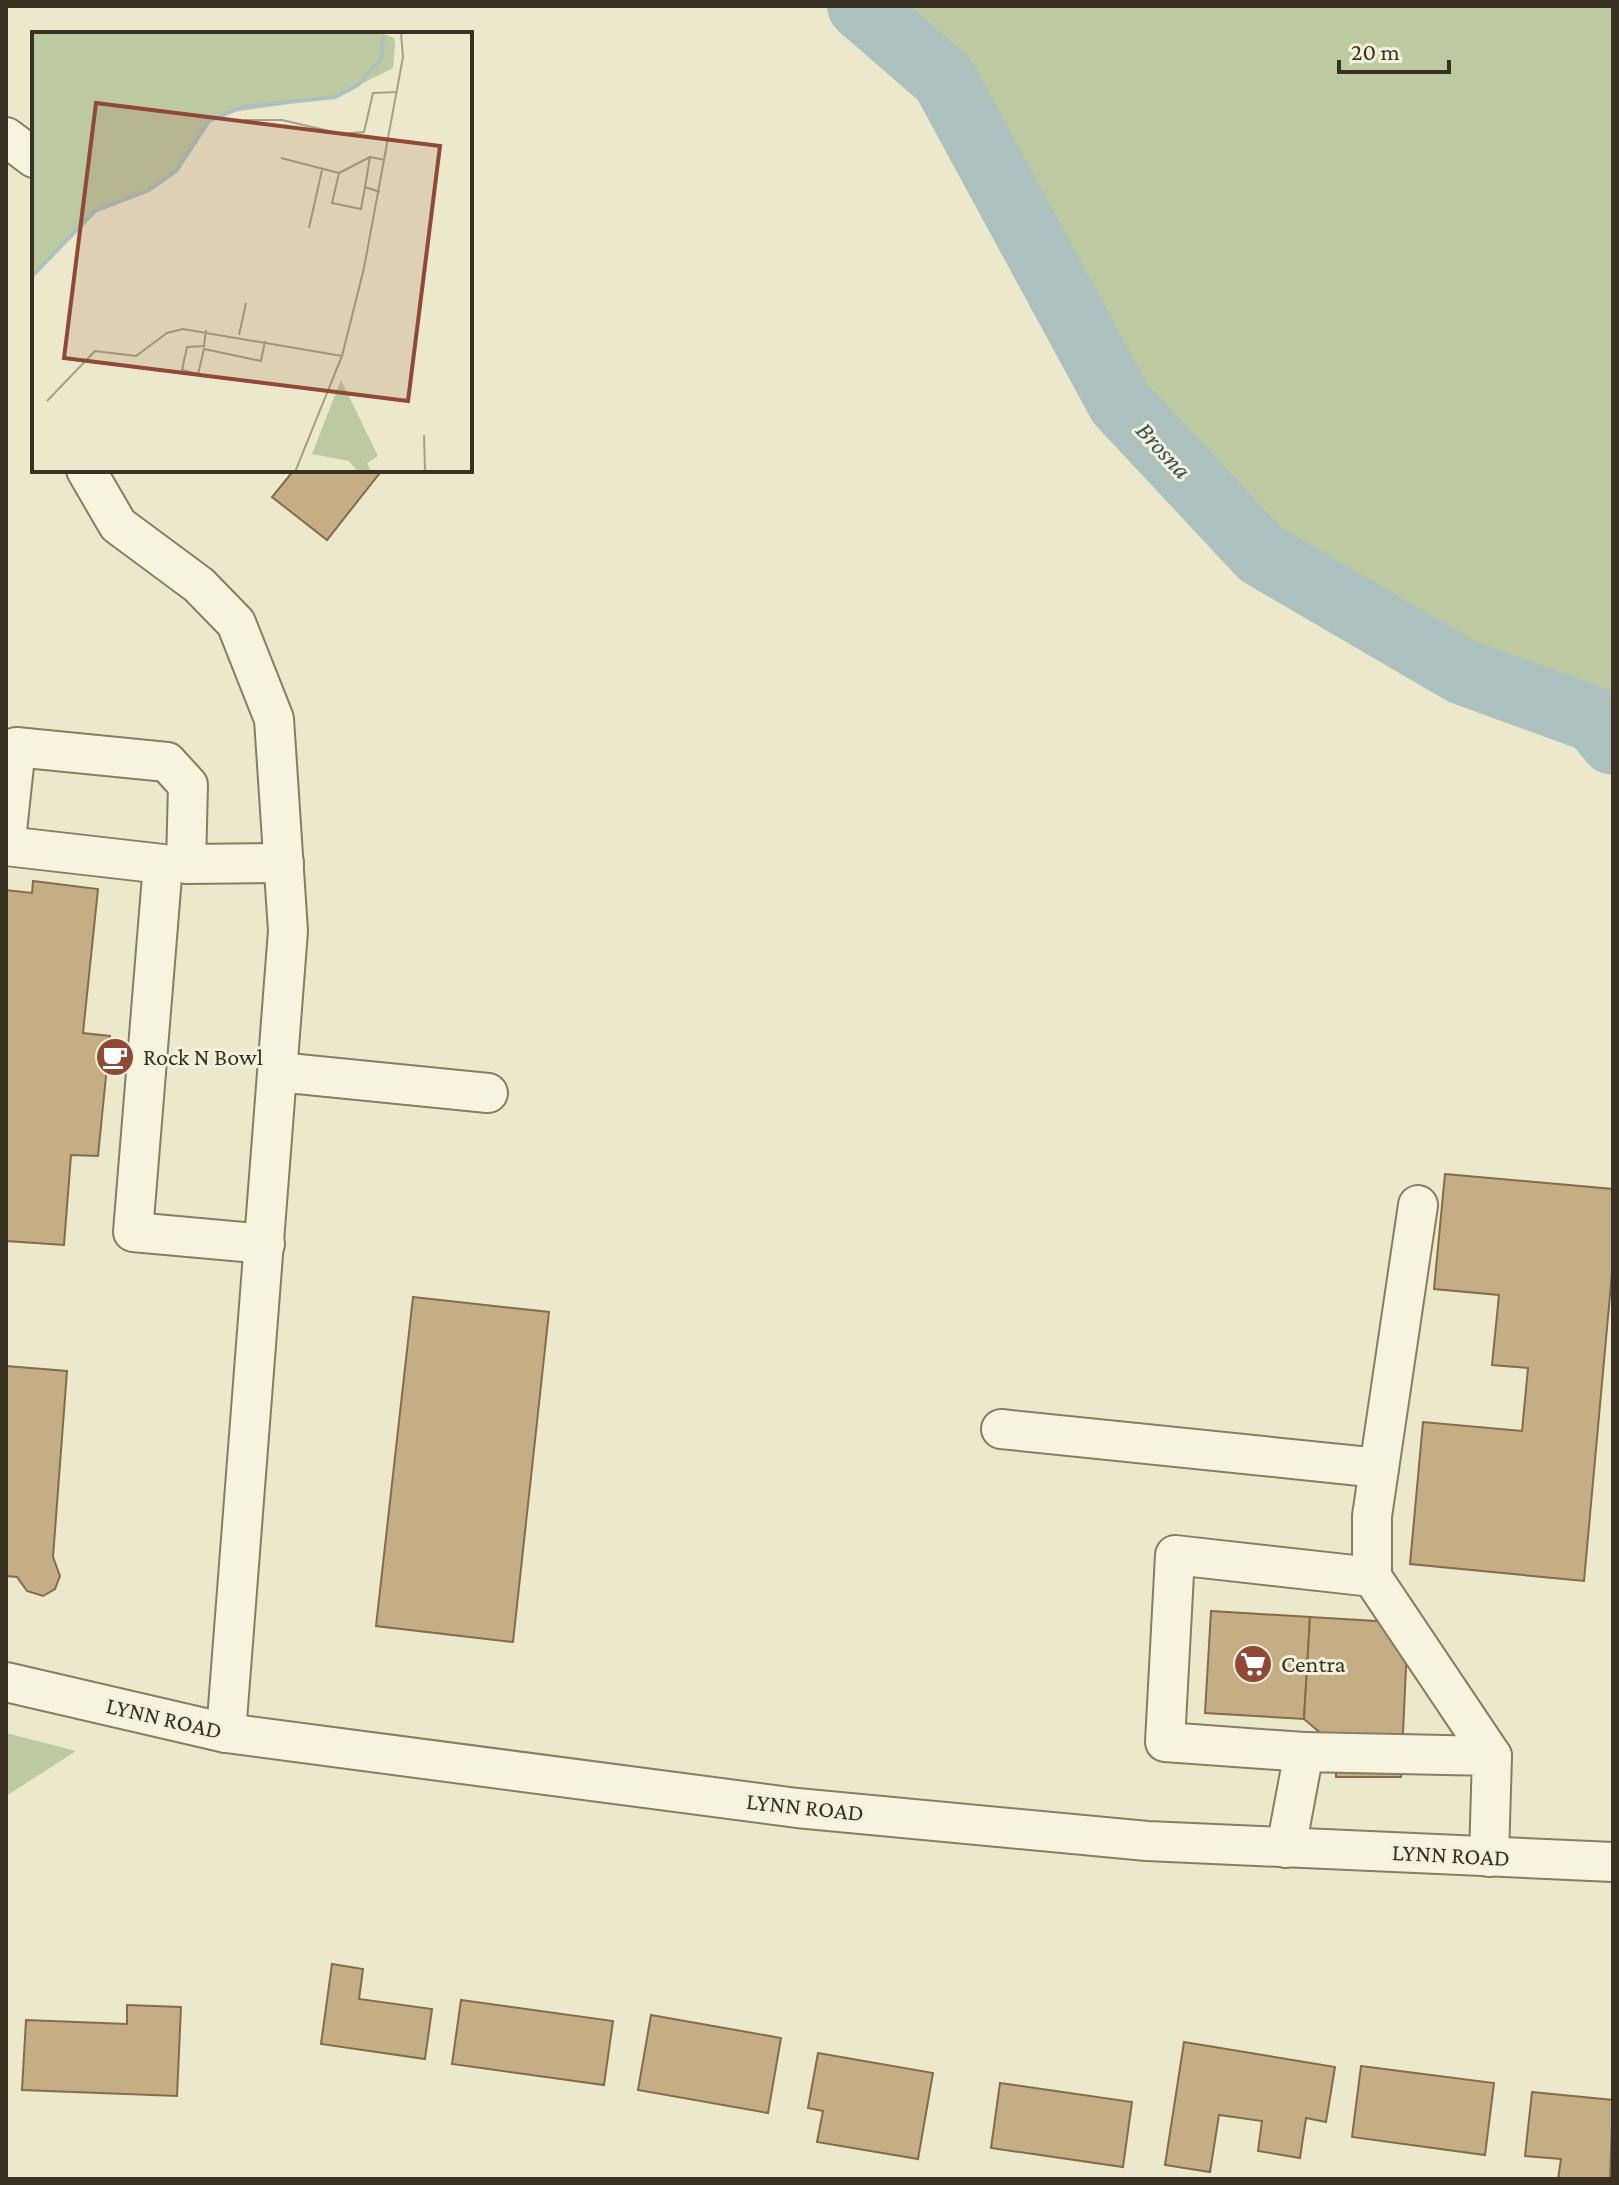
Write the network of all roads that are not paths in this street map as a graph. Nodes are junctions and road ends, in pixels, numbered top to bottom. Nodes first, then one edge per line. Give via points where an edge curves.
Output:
1 (6, 137) edge
2 (32, 156) edge
3 (87, 472) edge
4 (6, 843) edge
5 (284, 863) junction
6 (278, 1072) junction
7 (488, 1093) dead end
8 (1418, 1205) dead end
9 (265, 1244) junction
10 (1001, 1429) dead end
11 (1379, 1468) junction
12 (1372, 1577) junction
13 (6, 1682) edge
14 (226, 1733) junction
15 (1304, 1752) junction
16 (1492, 1756) junction
17 (1286, 1848) junction
18 (1489, 1857) junction
19 (1613, 1862) edge

1 - 2 street
3 - 5 street via 118,525 199,585 236,623 274,719
4 - 5 street via 16,747 167,762 188,785 186,864
4 - 9 street via 163,864 133,1232
5 - 6 street via 288,931
6 - 7 street
6 - 9 street
8 - 11 street
9 - 14 street
10 - 11 street
11 - 12 street
12 - 15 street via 1175,1555 1165,1742
12 - 16 street
13 - 14 street, LYNN ROAD
14 - 17 street, LYNN ROAD via 797,1808 1147,1841
15 - 16 street
15 - 17 street
16 - 18 street
17 - 18 street, LYNN ROAD
18 - 19 street, LYNN ROAD

